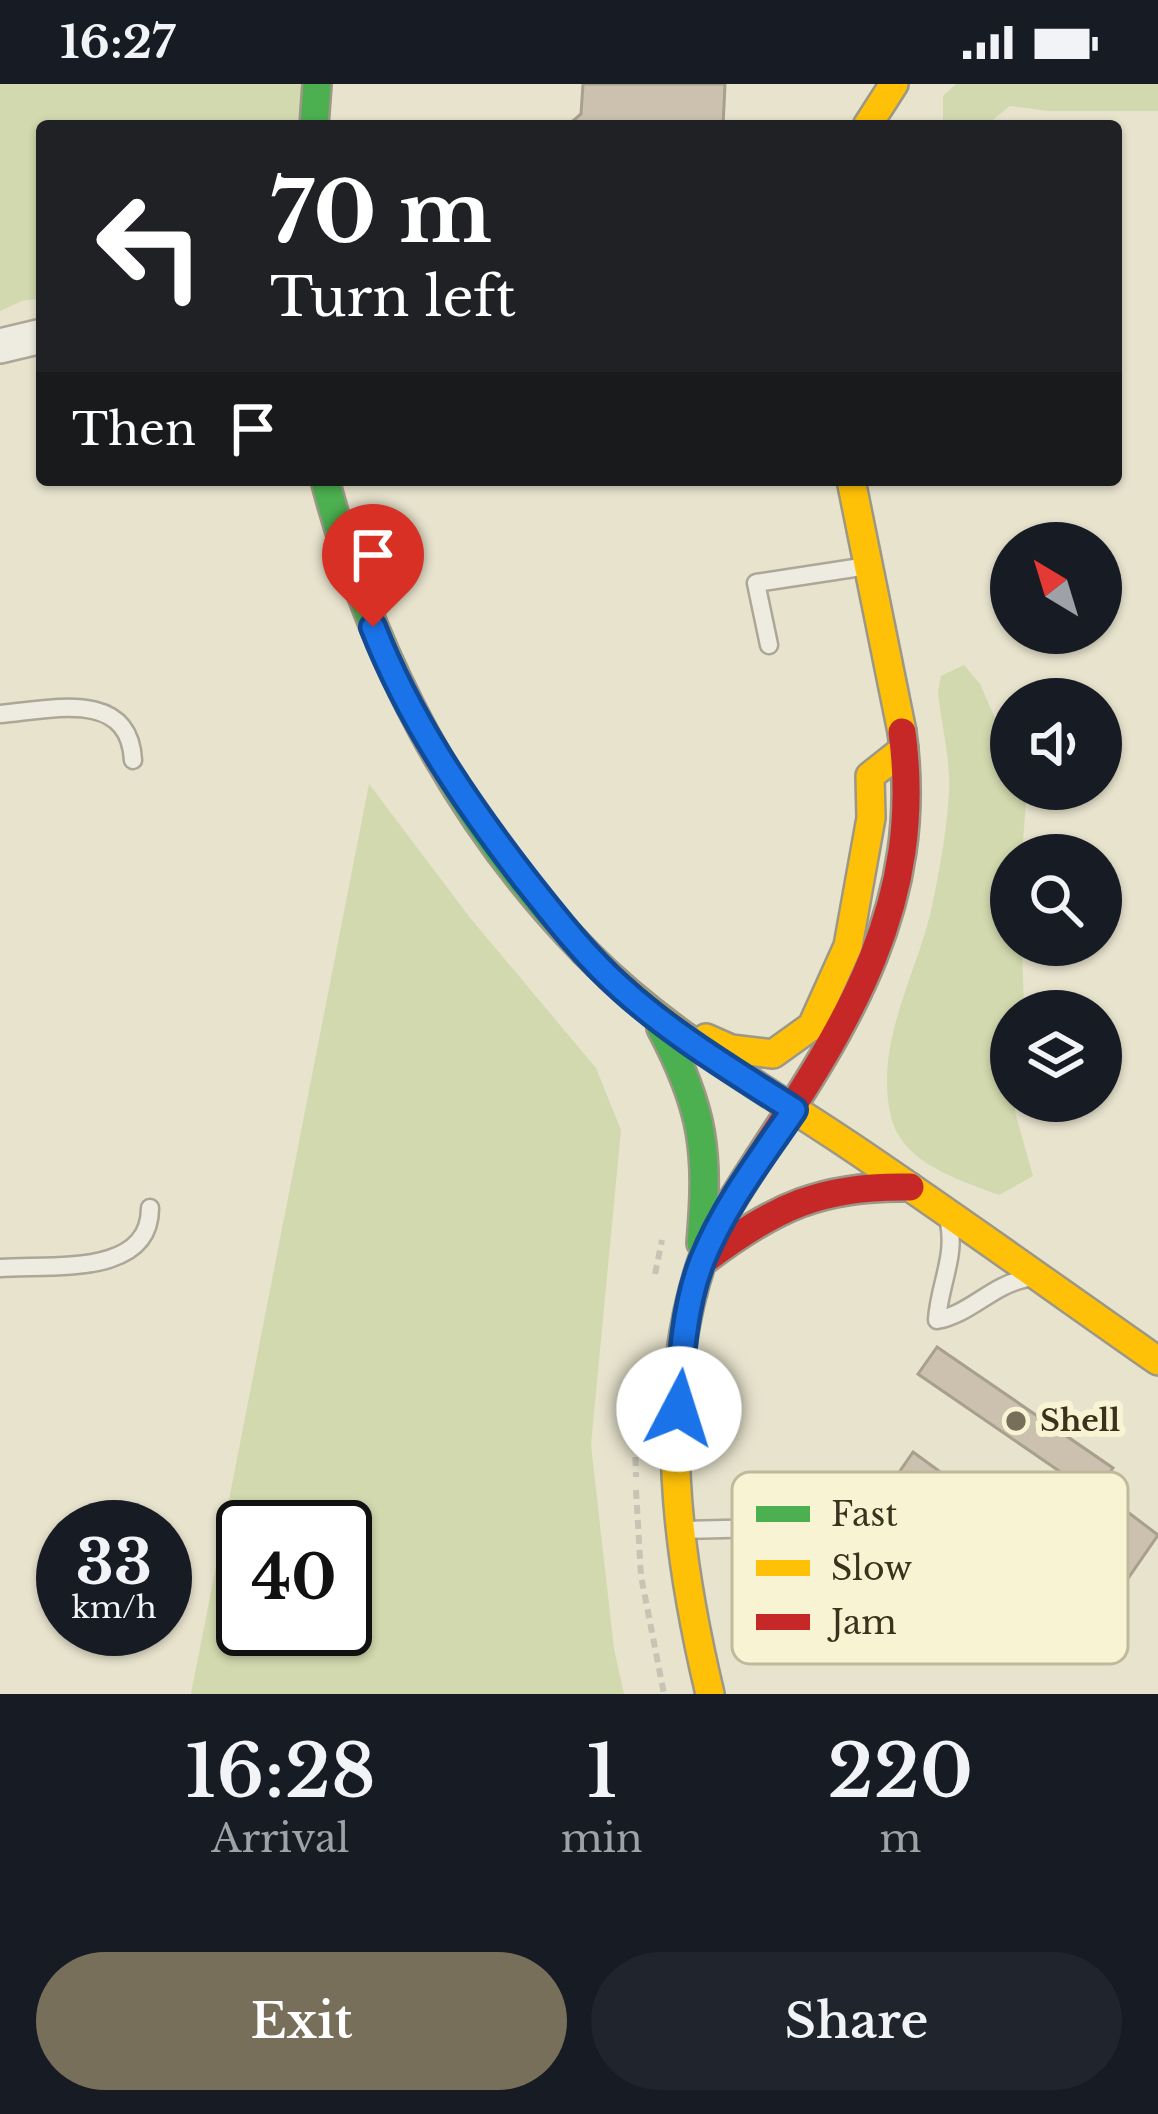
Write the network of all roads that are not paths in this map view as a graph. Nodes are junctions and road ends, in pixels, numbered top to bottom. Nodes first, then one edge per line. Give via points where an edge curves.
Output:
1 (317, 84) edge
2 (894, 84) edge
3 (314, 120) edge
4 (871, 120) edge
5 (36, 337) edge
6 (0, 346) edge
7 (326, 486) edge
8 (852, 486) edge
9 (868, 566) junction
10 (769, 645) dead end
11 (0, 714) edge
12 (904, 749) junction
13 (133, 760) dead end
14 (653, 1014) junction
15 (794, 1110) junction
16 (911, 1187) junction
17 (150, 1208) dead end
18 (945, 1211) junction
19 (0, 1268) edge
20 (700, 1268) junction
21 (1039, 1276) junction
22 (1158, 1361) edge
23 (732, 1529) edge
24 (682, 1530) junction
25 (710, 1694) edge

1 - 3 street
2 - 4 street
5 - 6 street
7 - 14 street via 387,662 430,744 565,928
8 - 9 street
9 - 10 lane via 756,583
9 - 12 street
11 - 13 lane via 90,708 124,727
12 - 14 street via 870,776 871,818 848,946 812,1026 773,1054 731,1048
12 - 15 street via 904,813 881,936 838,1042
14 - 15 street
14 - 20 street via 705,1130
15 - 16 street
15 - 20 street via 736,1195
16 - 18 street
16 - 20 street via 814,1194 755,1224
17 - 19 lane via 143,1239 122,1255
18 - 21 street
18 - 21 lane via 952,1247 937,1320 995,1288
20 - 24 street via 680,1384
21 - 22 street
23 - 24 lane
24 - 25 street

